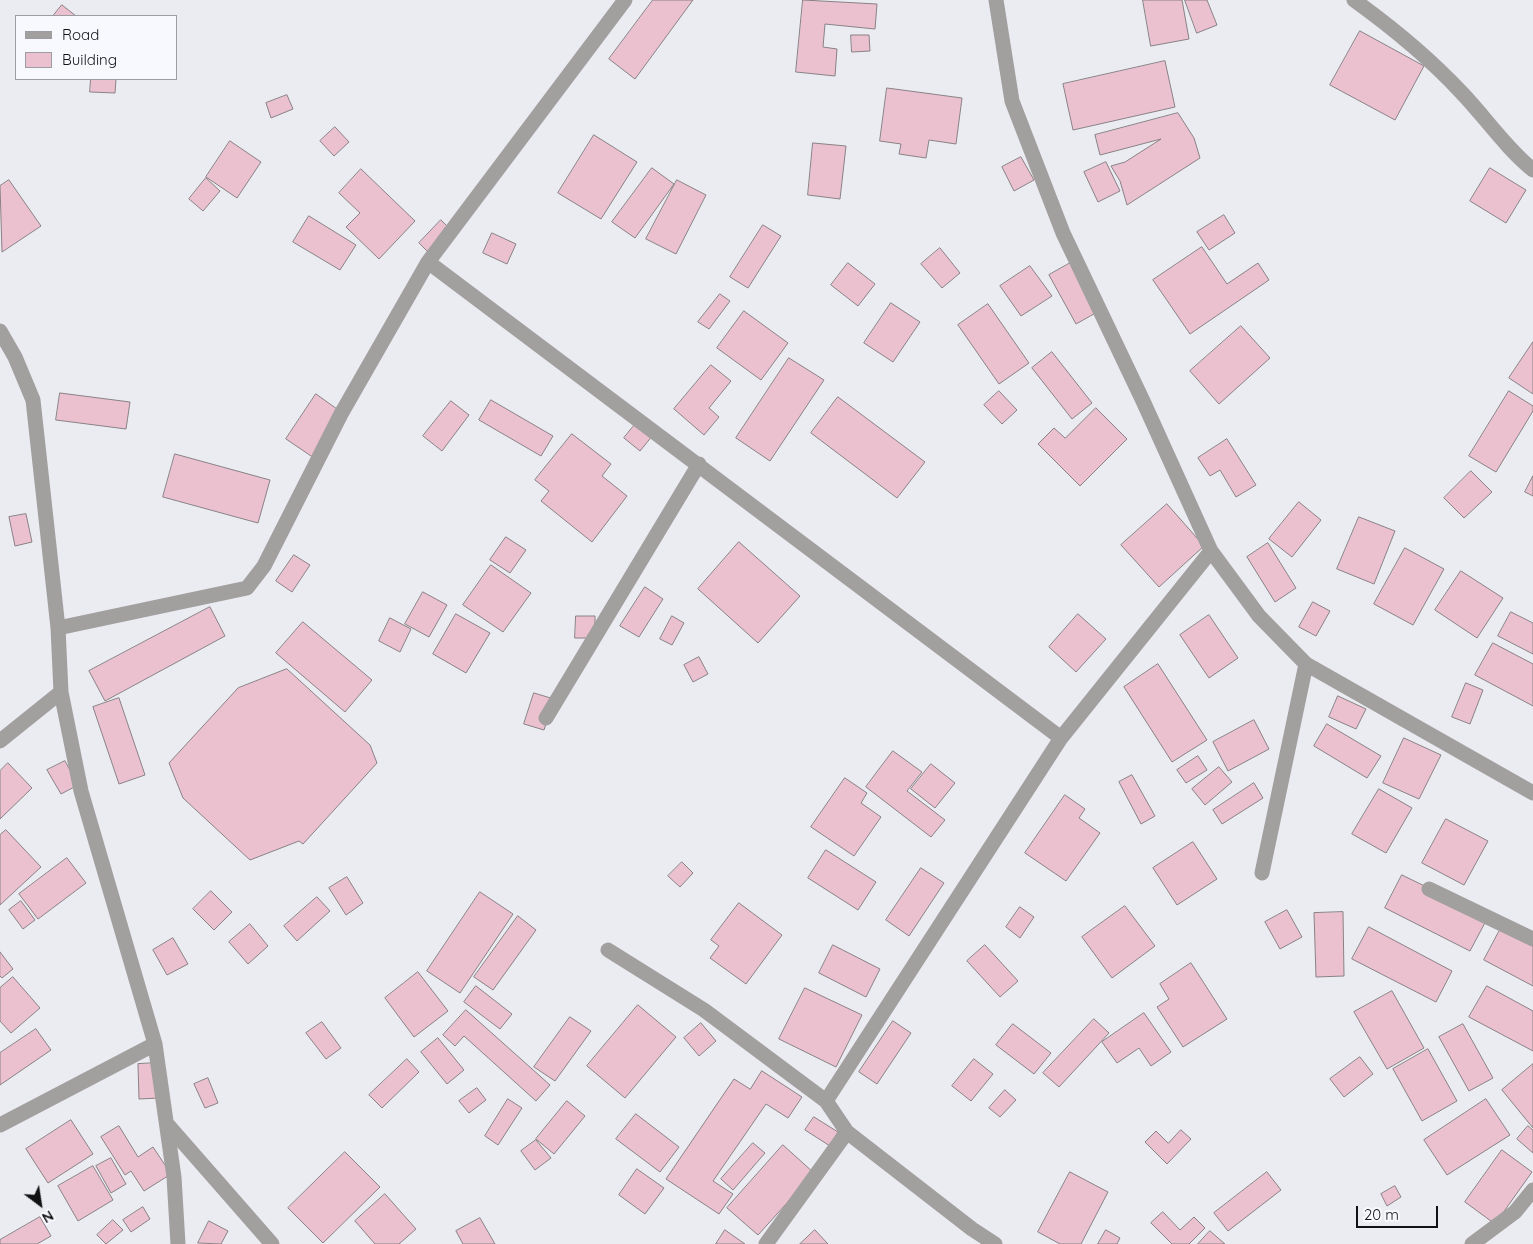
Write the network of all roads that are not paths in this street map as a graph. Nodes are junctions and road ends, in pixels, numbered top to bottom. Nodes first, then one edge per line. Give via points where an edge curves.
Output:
1 (625, 0) edge
2 (996, 0) edge
3 (1354, 0) edge
4 (1533, 170) edge
5 (428, 262) junction
6 (0, 331) edge
7 (699, 464) junction
8 (1211, 551) junction
9 (58, 628) junction
10 (1306, 664) junction
11 (61, 692) junction
12 (546, 718) dead end
13 (1061, 738) junction
14 (0, 741) edge
15 (1533, 793) edge
16 (1262, 873) dead end
17 (1429, 889) dead end
18 (1533, 939) edge
19 (608, 950) dead end
20 (155, 1044) junction
21 (826, 1101) junction
22 (0, 1124) edge
23 (167, 1124) junction
24 (847, 1132) junction
25 (1533, 1190) edge
26 (178, 1244) edge
27 (272, 1244) edge
28 (766, 1244) edge
29 (995, 1244) edge
30 (1472, 1244) edge

1 - 5 street
2 - 8 street via 1012,101 1063,233
3 - 4 street via 1380,19 1460,91 1512,152
5 - 7 street
5 - 9 street via 341,414 264,566 247,588
6 - 9 street via 33,400
7 - 12 street
7 - 13 street
8 - 10 street via 1259,616
8 - 13 street
9 - 11 street
10 - 15 street
10 - 16 street
11 - 14 street
11 - 20 street via 82,792
13 - 21 street
17 - 18 street
19 - 21 street via 704,1010
20 - 22 street
20 - 23 street
21 - 24 street
23 - 26 street
23 - 27 street
24 - 28 street
24 - 29 street
25 - 30 street via 1515,1212

